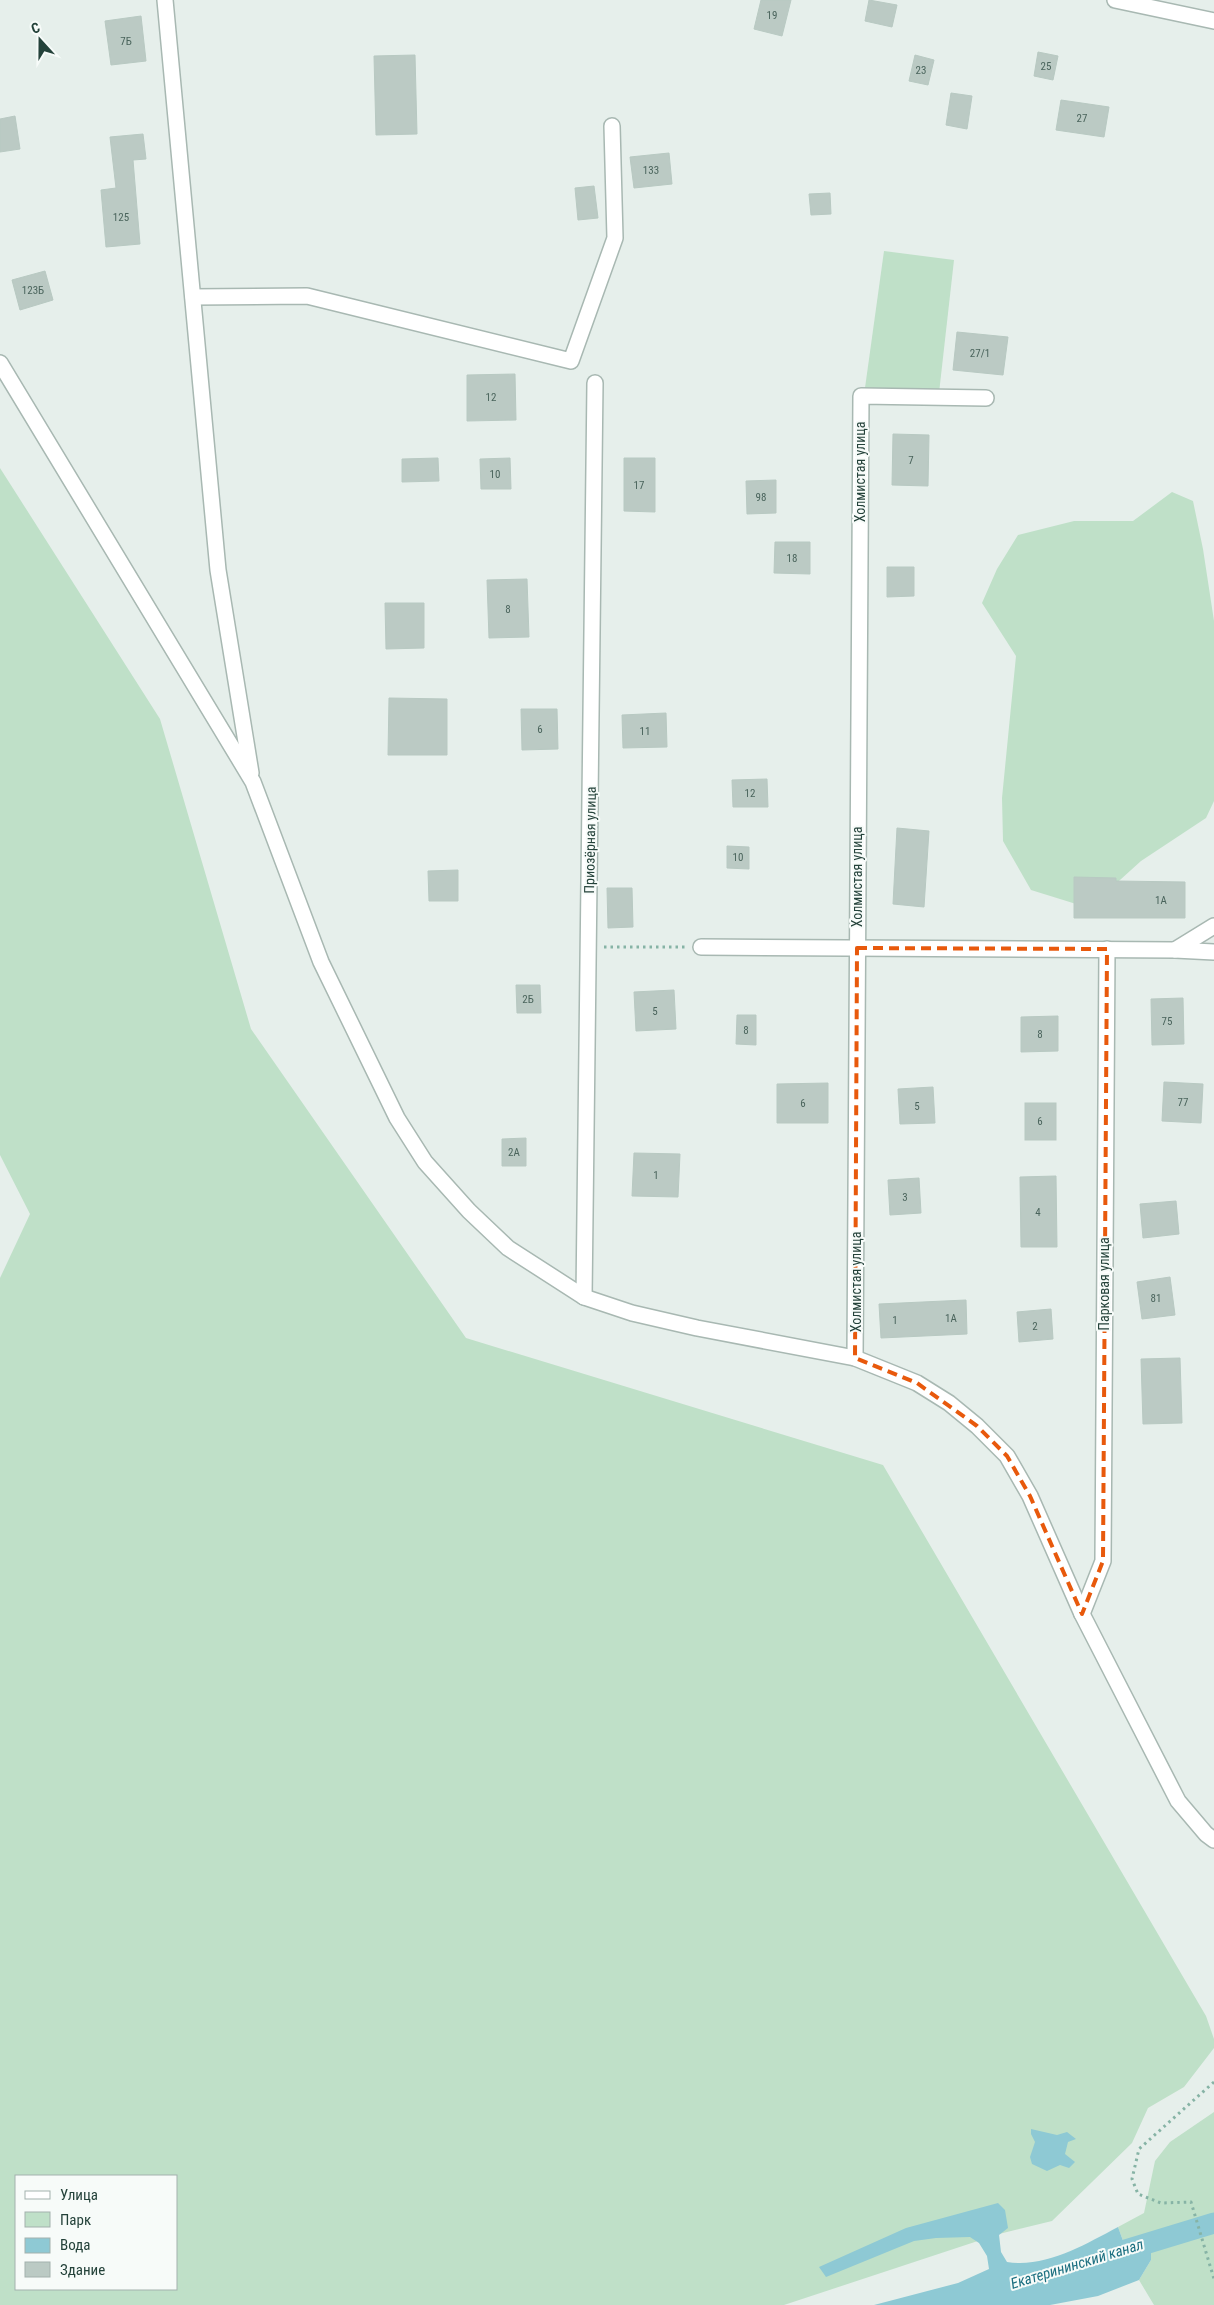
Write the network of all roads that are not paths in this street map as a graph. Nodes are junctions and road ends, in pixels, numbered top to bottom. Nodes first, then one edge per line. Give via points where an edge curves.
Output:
1 (165, 0) edge
2 (1115, 0) edge
3 (1214, 20) edge
4 (612, 126) dead end
5 (193, 297) junction
6 (0, 363) edge
7 (595, 383) dead end
8 (986, 398) dead end
9 (253, 782) junction
10 (1214, 926) edge
11 (701, 947) road end
12 (856, 948) junction
13 (1107, 950) junction
14 (1175, 950) junction
15 (1214, 952) edge
16 (584, 1297) junction
17 (856, 1358) junction
18 (1082, 1614) junction
19 (1214, 1840) edge

1 - 5 street
2 - 3 street
4 - 5 street via 616,238 571,361 306,296
5 - 9 street via 218,570
6 - 9 street
7 - 16 street, Приозёрная улица
8 - 12 street, Холмистая улица via 861,396
9 - 16 street via 321,962 397,1118 425,1162 508,1248
10 - 14 street
11 - 12 street
12 - 13 street
12 - 17 street, Холмистая улица
13 - 14 street
13 - 18 street, Парковая улица via 1103,1561
14 - 15 street
16 - 17 street via 632,1313 697,1328
17 - 18 street via 917,1383 949,1403 1007,1456 1030,1496
18 - 19 street via 1178,1801

